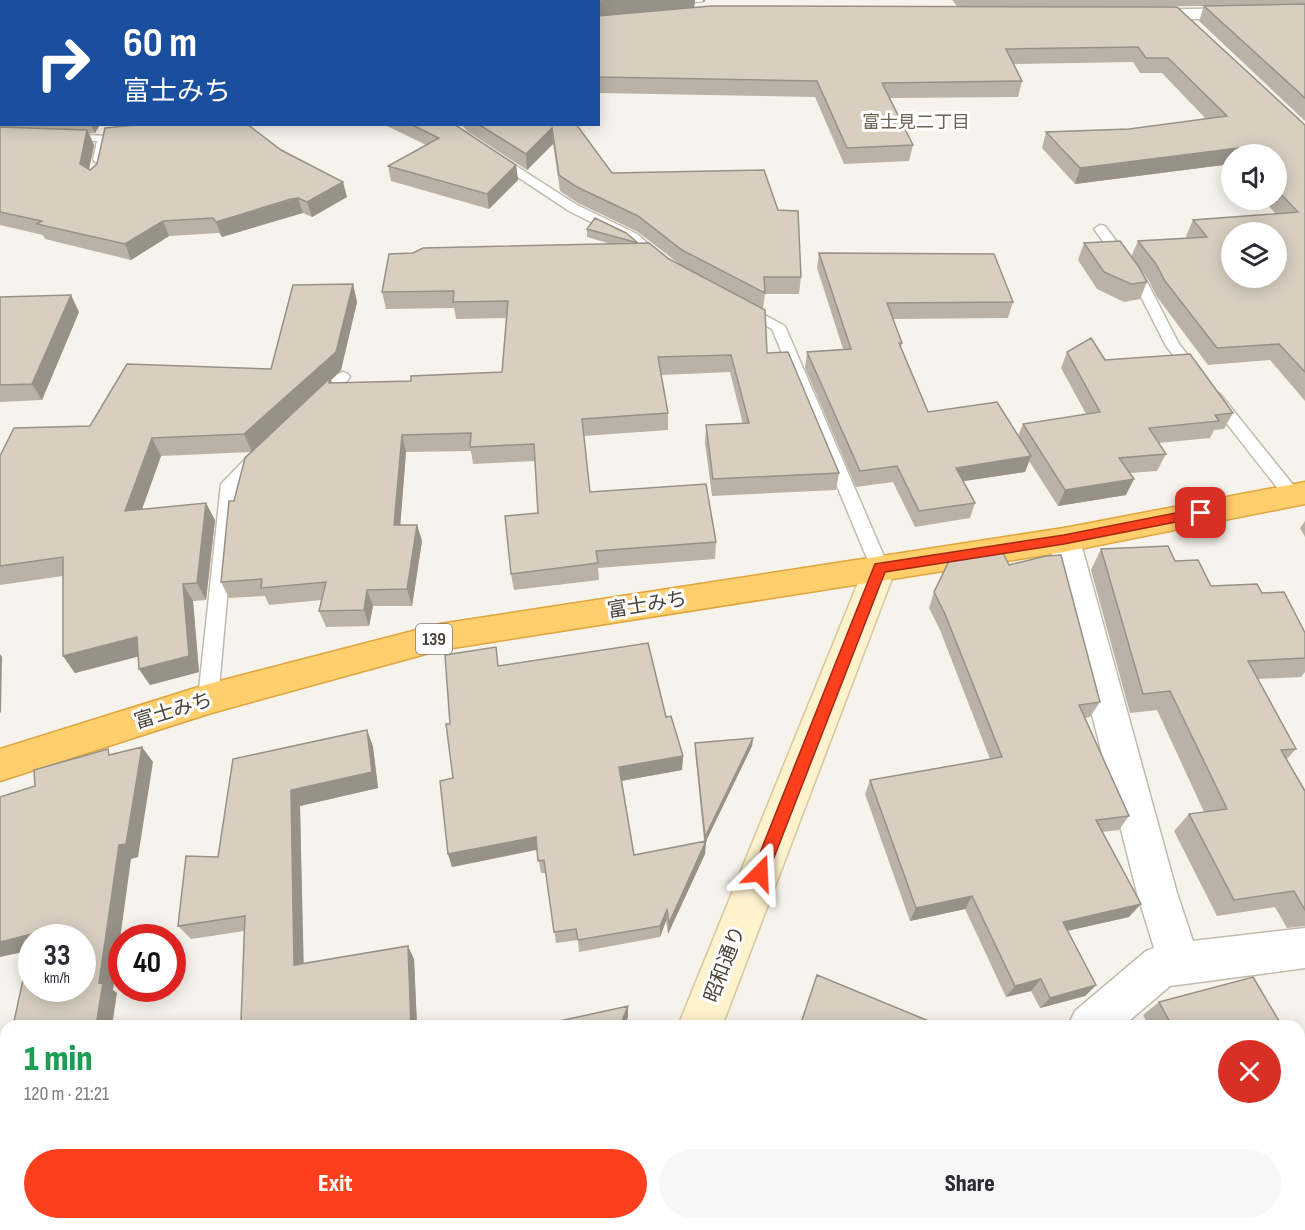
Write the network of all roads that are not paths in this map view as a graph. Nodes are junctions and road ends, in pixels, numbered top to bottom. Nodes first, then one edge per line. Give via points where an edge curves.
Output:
1 (1305, 12) edge
2 (1121, 15) edge
3 (1178, 15) junction
4 (1194, 30) edge
5 (58, 137) edge
6 (480, 147) edge
7 (97, 168) edge
8 (1100, 229) dead end
9 (666, 264) edge
10 (733, 302) edge
11 (342, 377) dead end
12 (302, 415) edge
13 (270, 446) edge
14 (1299, 494) edge
15 (1064, 540) junction
16 (880, 568) junction
17 (208, 699) junction
18 (0, 765) edge
19 (1305, 948) edge
20 (1180, 964) junction
21 (702, 1020) edge
22 (1097, 1020) edge

1 - 3 street
2 - 3 street
3 - 4 street
5 - 7 lane via 104,138
6 - 9 lane via 573,208 632,237
8 - 14 lane via 1140,282 1173,346
10 - 16 lane via 778,326
11 - 12 lane
13 - 17 lane via 229,484
14 - 15 highway, 富士みち / 139
15 - 16 highway, 富士みち / 139
15 - 20 street via 1157,892
16 - 17 highway, 富士みち / 139 via 440,637
16 - 21 street, 昭和通り
17 - 18 highway, 富士みち / 139
19 - 20 street
20 - 22 street via 1161,966

